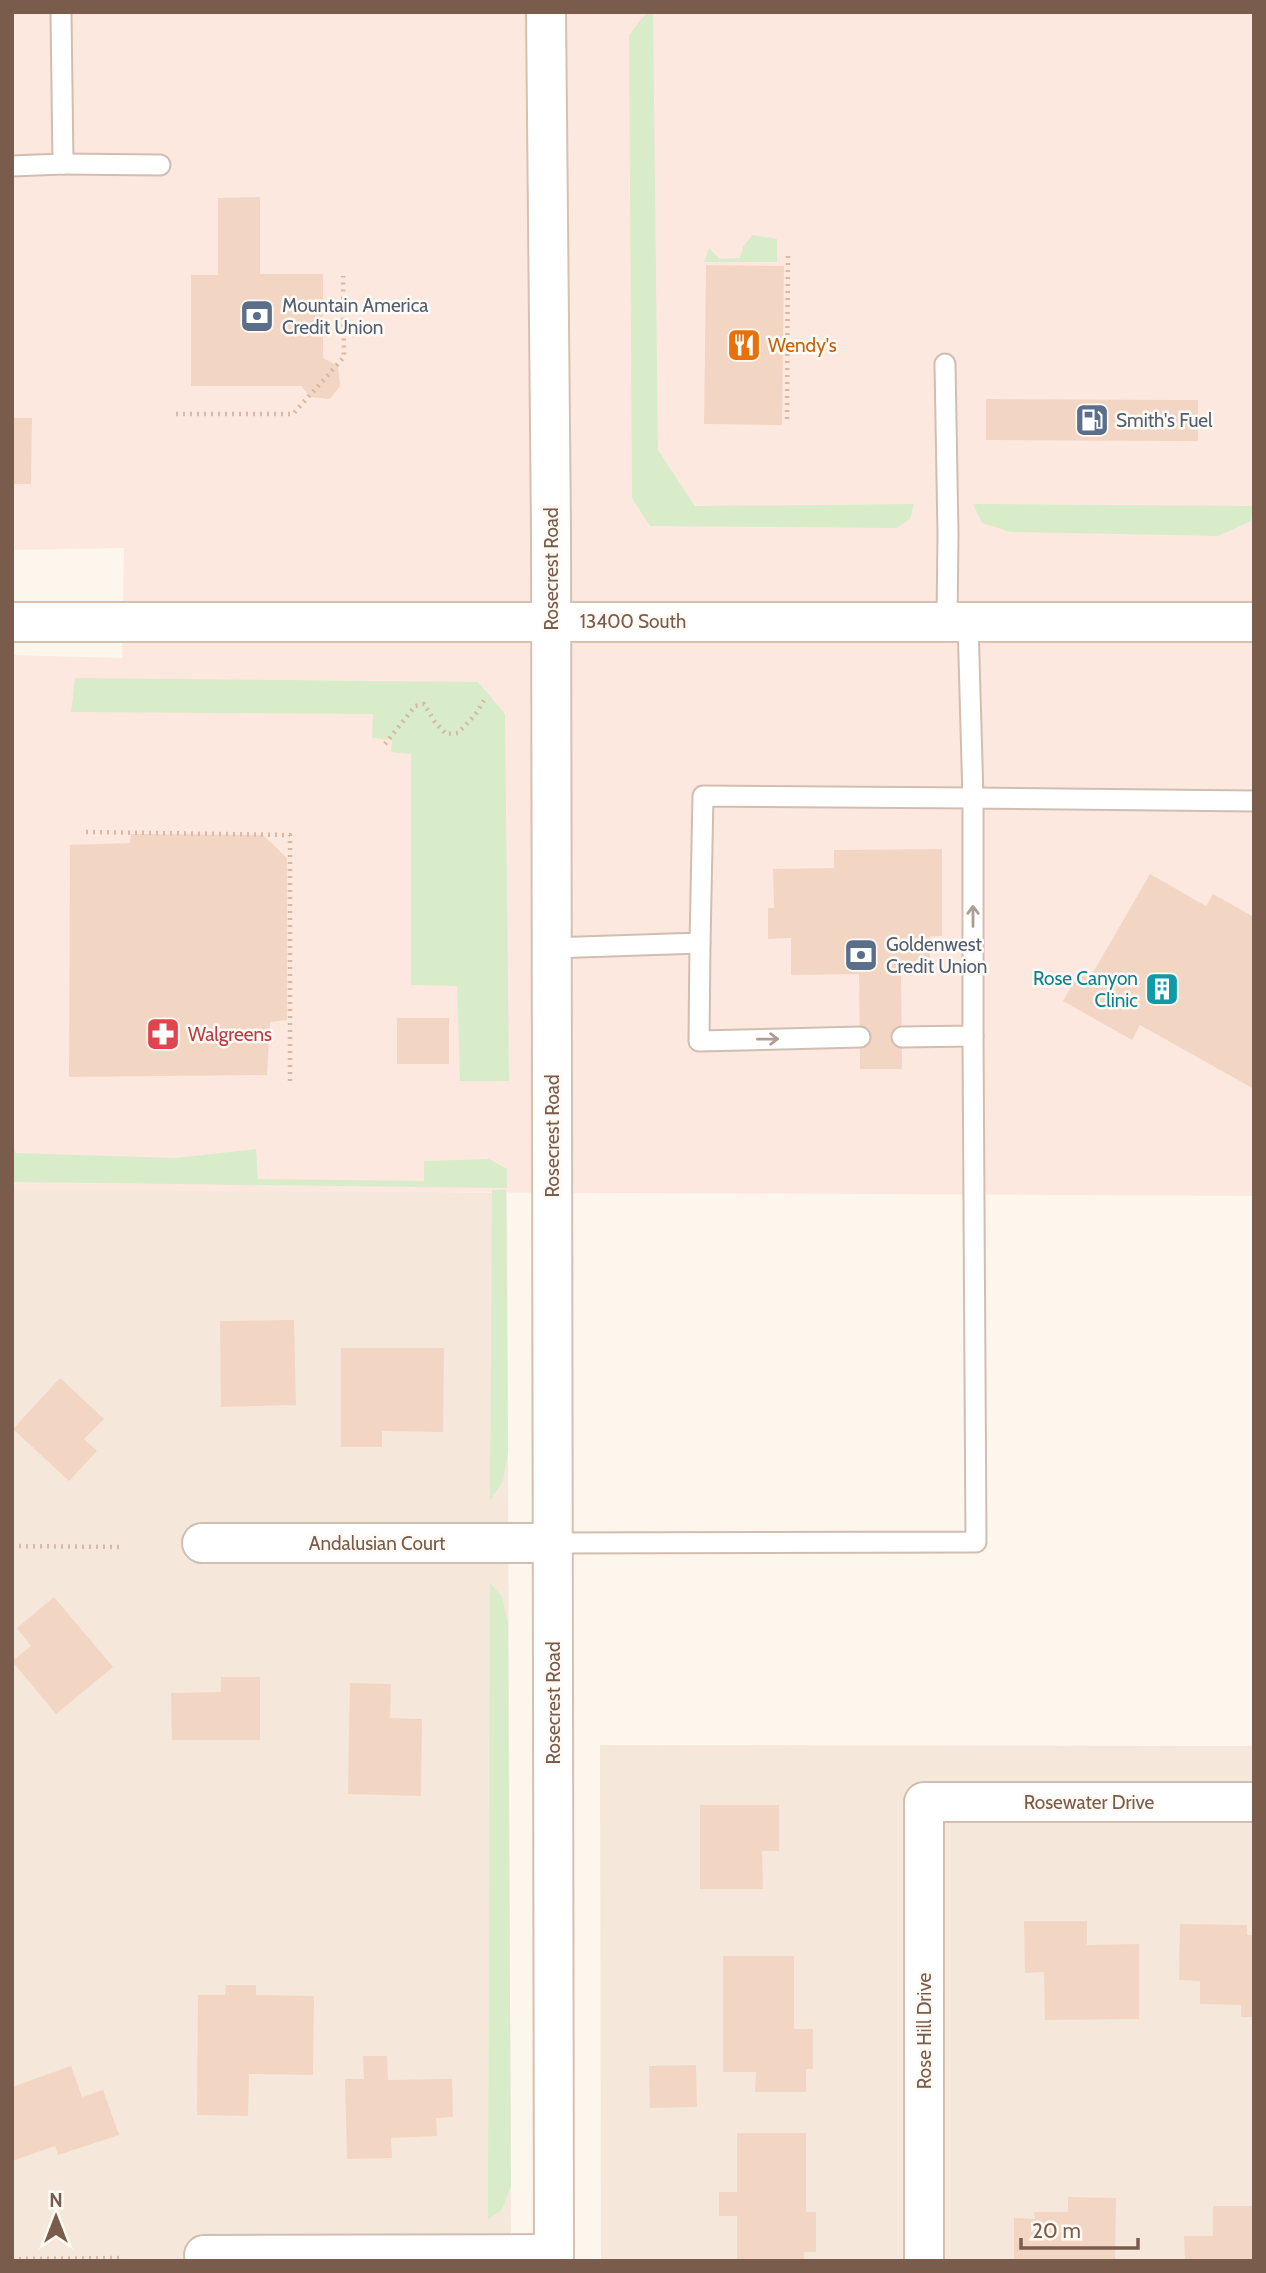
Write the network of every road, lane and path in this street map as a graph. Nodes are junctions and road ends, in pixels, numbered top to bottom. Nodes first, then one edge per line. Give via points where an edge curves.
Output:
1 (61, 12) edge
2 (547, 12) edge
3 (63, 164) junction
4 (160, 165) dead end
5 (12, 166) edge
6 (789, 256) dead end
7 (343, 276) dead end
8 (945, 364) dead end
9 (176, 414) dead end
10 (787, 419) dead end
11 (551, 621) junction
12 (12, 622) edge
13 (957, 622) junction
14 (1254, 622) edge
15 (486, 697) dead end
16 (385, 744) dead end
17 (973, 798) junction
18 (1254, 802) edge
19 (86, 832) dead end
20 (700, 943) junction
21 (551, 948) junction
22 (972, 1036) junction
23 (860, 1037) dead end
24 (902, 1037) dead end
25 (290, 1084) dead end
26 (202, 1543) dead end
27 (553, 1543) junction
28 (12, 1546) edge
29 (121, 1547) dead end
30 (924, 1802) joint
31 (1254, 1802) edge
32 (204, 2255) dead end
33 (120, 2258) dead end
34 (554, 2258) edge
35 (12, 2259) edge
36 (924, 2261) edge

1 - 3 lane
2 - 11 main road, Rosecrest Road
3 - 4 lane
3 - 5 lane
6 - 10 path
7 - 9 path via 344,357 293,414
8 - 13 lane via 948,534
11 - 12 main road, 13400 South
11 - 13 main road, 13400 South
11 - 21 main road, Rosecrest Road
13 - 14 main road, 13400 South
13 - 17 lane
15 - 16 path via 458,733 446,734 424,704 415,706
17 - 18 lane
17 - 20 lane via 703,796
22 -> 17 lane
19 - 25 path via 290,835
20 - 21 lane
20 -> 23 lane via 699,1041
21 - 27 main road, Rosecrest Road
22 - 24 lane
22 - 27 lane via 976,1542
26 - 27 main road, Andalusian Court
27 - 34 main road, Rosecrest Road
28 - 29 path
30 - 31 main road, Rosewater Drive
30 - 36 main road, Rose Hill Drive
32 - 34 main road
33 - 35 path

